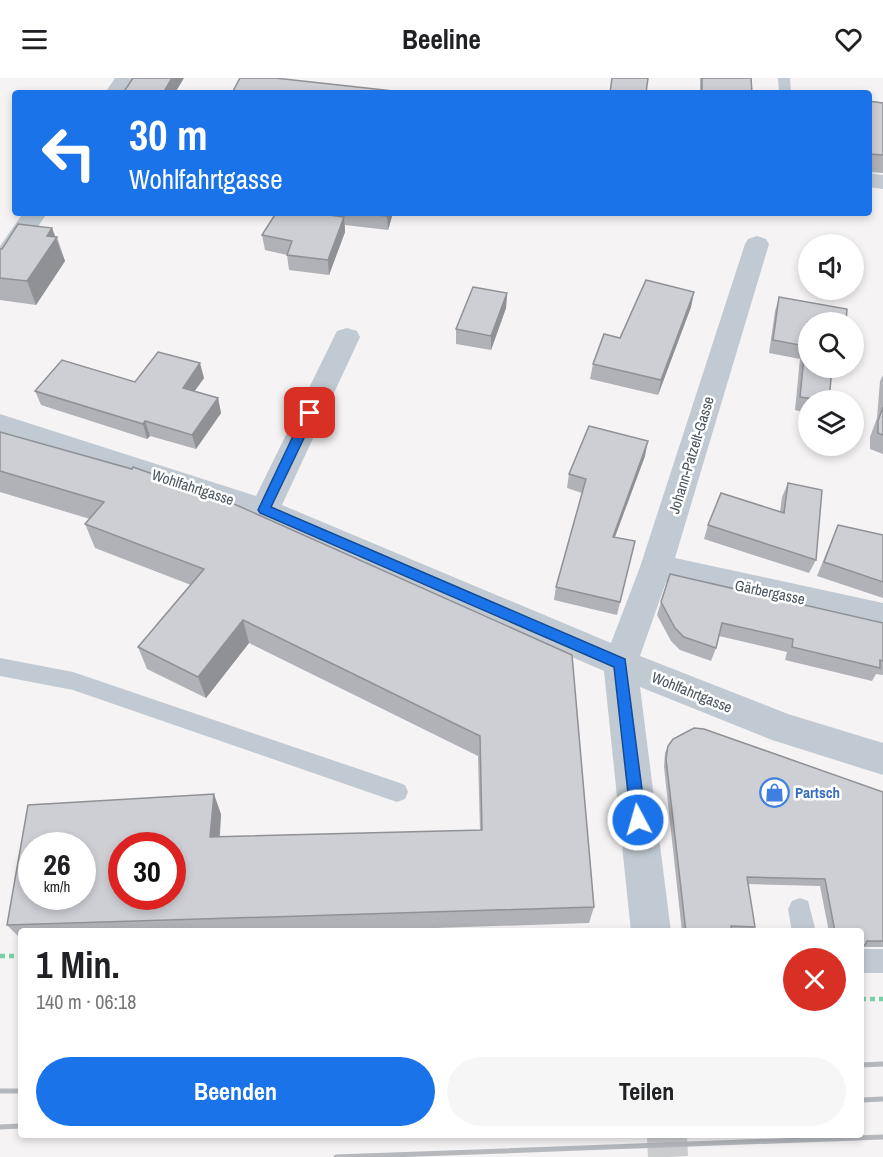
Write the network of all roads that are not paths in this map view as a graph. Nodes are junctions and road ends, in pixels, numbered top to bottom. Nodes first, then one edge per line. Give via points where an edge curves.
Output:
1 (33, 216) edge
2 (757, 244) dead end
3 (0, 265) edge
4 (347, 337) dead end
5 (0, 424) edge
6 (264, 510) junction
7 (656, 567) junction
8 (883, 617) edge
9 (620, 663) junction
10 (0, 667) edge
11 (883, 759) edge
12 (397, 792) dead end
13 (651, 928) edge
14 (864, 961) edge
15 (883, 961) edge

1 - 3 street
2 - 7 street, Johann-Patzelt-Gasse
4 - 6 street
5 - 6 street, Wohlfahrtgasse
6 - 9 street, Wohlfahrtgasse
7 - 8 street, Gärbergasse
7 - 9 street, Johann-Patzelt-Gasse
9 - 11 street, Wohlfahrtgasse via 785,729
9 - 13 street
10 - 12 lane via 74,681
14 - 15 lane

